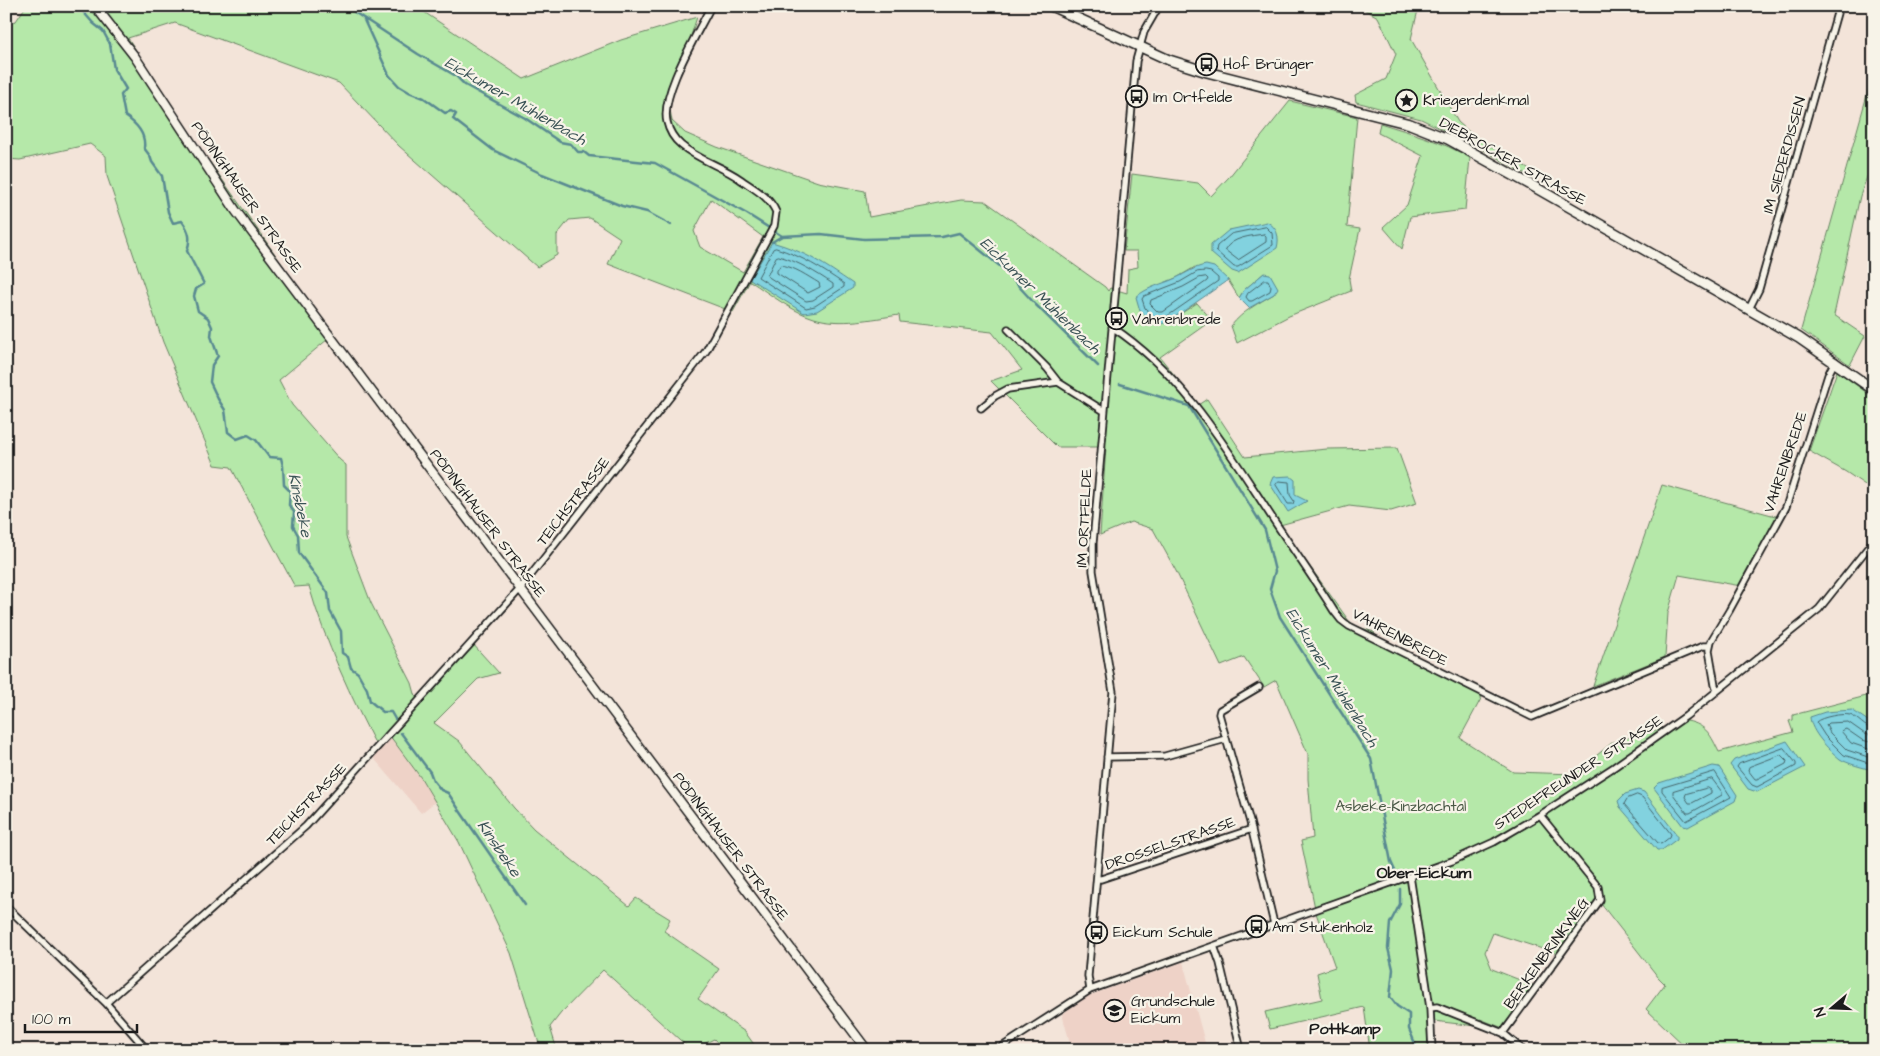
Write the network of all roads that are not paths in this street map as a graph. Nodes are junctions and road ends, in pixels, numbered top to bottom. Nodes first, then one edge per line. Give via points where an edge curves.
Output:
1 (95, 6) edge
2 (711, 6) edge
3 (1051, 6) edge
4 (1159, 6) edge
5 (1839, 6) edge
6 (1140, 47) junction
7 (1749, 309) junction
8 (1112, 327) junction
9 (1008, 329) dead end
10 (1835, 362) junction
11 (1058, 382) junction
12 (1874, 390) edge
13 (981, 408) dead end
14 (1104, 411) junction
15 (1874, 540) edge
16 (520, 589) junction
17 (1709, 646) junction
18 (1259, 687) dead end
19 (1718, 691) junction
20 (1226, 739) junction
21 (1107, 757) junction
22 (1540, 815) junction
23 (1252, 829) junction
24 (1410, 876) junction
25 (1096, 879) junction
26 (6, 906) edge
27 (1274, 924) junction
28 (1214, 946) junction
29 (1090, 990) junction
30 (106, 1003) junction
31 (1430, 1008) junction
32 (1503, 1033) junction
33 (147, 1050) edge
34 (867, 1050) edge
35 (996, 1050) edge
36 (1241, 1050) edge
37 (1432, 1050) edge
38 (1523, 1050) edge

1 - 16 street, PÖDINGHAUSER STRASSE via 146,72 236,211
2 - 16 street, TEICHSTRASSE via 672,86 666,122 682,146 766,196 776,212 775,224 706,351
3 - 6 main road, DIEBROCKER STRASSE
4 - 6 street, IM ORTFELDE via 1144,32
5 - 7 street, IM SIEDERDISSEN via 1758,289
6 - 7 main road, DIEBROCKER STRASSE via 1207,72 1419,126 1531,184
6 - 8 street, IM ORTFELDE via 1136,61
7 - 10 main road, DIEBROCKER STRASSE
8 - 14 street, IM ORTFELDE
8 - 17 street, VAHRENBREDE via 1158,362 1186,394 1239,466 1334,611 1349,626 1532,717
9 - 11 street
10 - 12 main road, DIEBROCKER STRASSE
10 - 17 street, VAHRENBREDE via 1786,507
11 - 13 street via 1008,389
11 - 14 street
14 - 21 street, IM ORTFELDE via 1093,556 1112,685
15 - 19 street, STEDEFREUNDER STRASSE via 1819,609
16 - 30 street, TEICHSTRASSE via 306,826
16 - 34 street, PÖDINGHAUSER STRASSE
17 - 19 street
18 - 20 street via 1220,710
19 - 22 street, STEDEFREUNDER STRASSE via 1627,758
20 - 21 street via 1165,756
20 - 23 street
21 - 25 street, IM ORTFELDE
22 - 24 street, STEDEFREUNDER STRASSE via 1478,850
22 - 32 street, BERKENBRINKWEG via 1598,887 1600,900
23 - 25 street, DROSSELSTRASSE
23 - 27 street
24 - 27 street, STEDEFREUNDER STRASSE
24 - 31 street
25 - 29 street, IM ORTFELDE via 1088,976
26 - 30 street
27 - 28 street, STEDEFREUNDER STRASSE
28 - 29 street, STEDEFREUNDER STRASSE
28 - 36 street
29 - 35 street, STEDEFREUNDER STRASSE
30 - 33 street
31 - 32 street via 1437,1007
31 - 37 street
32 - 38 street

